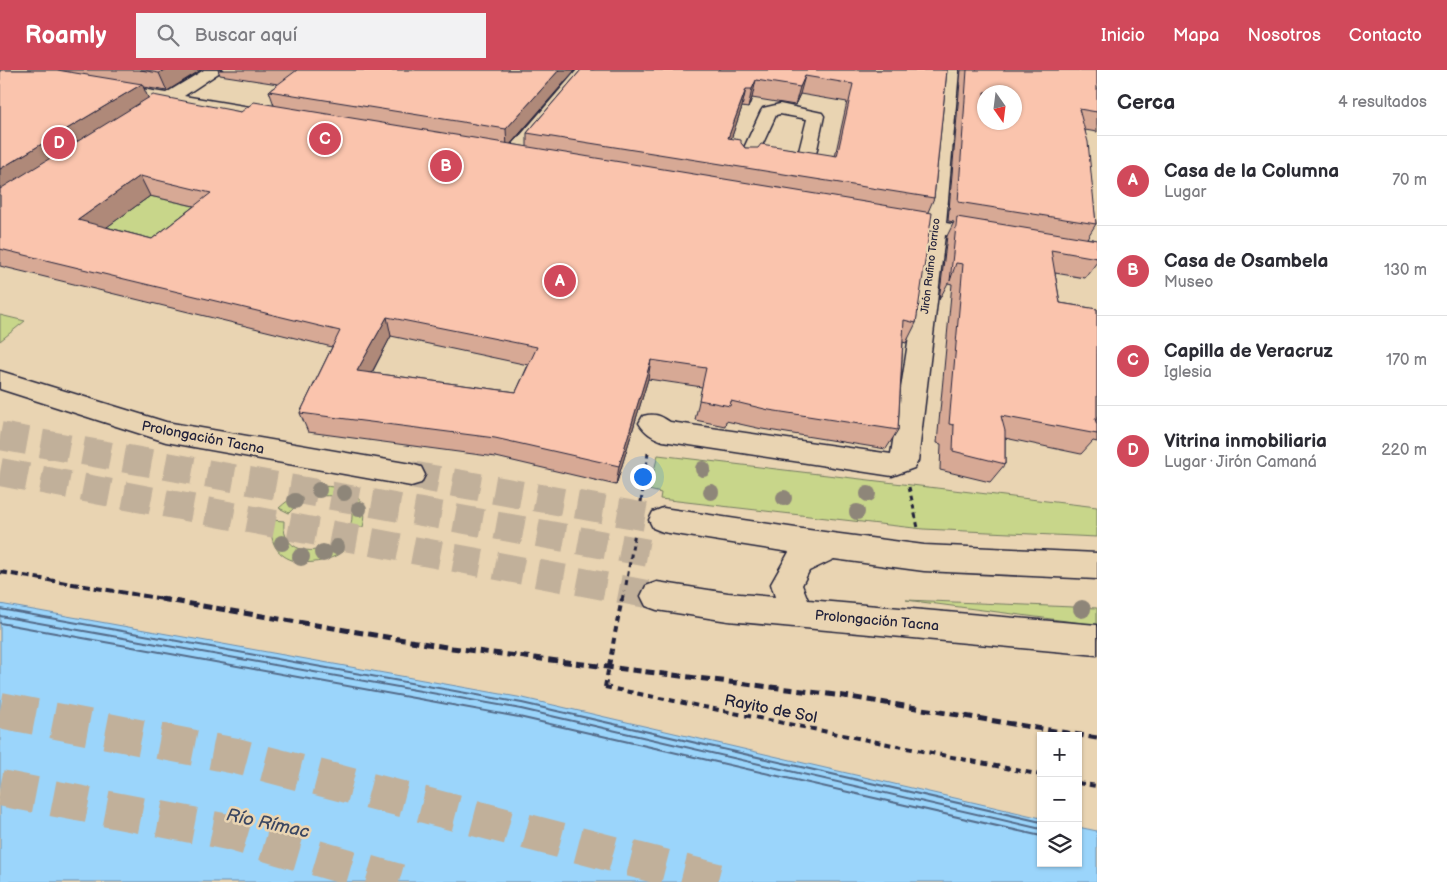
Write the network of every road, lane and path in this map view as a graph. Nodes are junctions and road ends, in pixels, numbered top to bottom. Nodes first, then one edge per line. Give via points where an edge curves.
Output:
1 (214, 70) edge
2 (585, 70) edge
3 (950, 70) edge
4 (91, 86) edge
5 (169, 98) junction
6 (145, 114) edge
7 (296, 120) edge
8 (492, 153) edge
9 (512, 156) junction
10 (530, 159) edge
11 (878, 217) edge
12 (936, 227) junction
13 (1002, 238) edge
14 (0, 380) edge
15 (652, 423) dead end
16 (906, 473) junction
17 (411, 475) tunnel mouth
18 (663, 520) tunnel mouth
19 (919, 533) dead end
20 (832, 546) junction
21 (1097, 566) edge
22 (627, 578) dead end
23 (657, 596) tunnel mouth
24 (798, 613) junction
25 (1097, 640) edge
26 (1037, 774) edge
27 (1082, 784) edge
28 (1097, 786) edge

1 - 5 street
2 - 9 street
3 - 12 street, Jirón Rufino Torrico
4 - 5 street
5 - 6 street
5 - 7 street
8 - 9 street
9 - 10 street
11 - 12 street
12 - 13 street
12 - 16 street, Jirón Rufino Torrico
14 - 17 street, Prolongación Tacna via 47,392 134,424 166,432
15 - 16 street via 663,432 892,465
16 - 19 path
18 - 20 street
20 - 21 street via 924,558
20 - 24 street via 798,562 786,584
22 - 26 path, Rayito de Sol, bridge via 605,687
23 - 24 street, Prolongación Tacna
24 - 25 street, Prolongación Tacna
27 - 28 path

